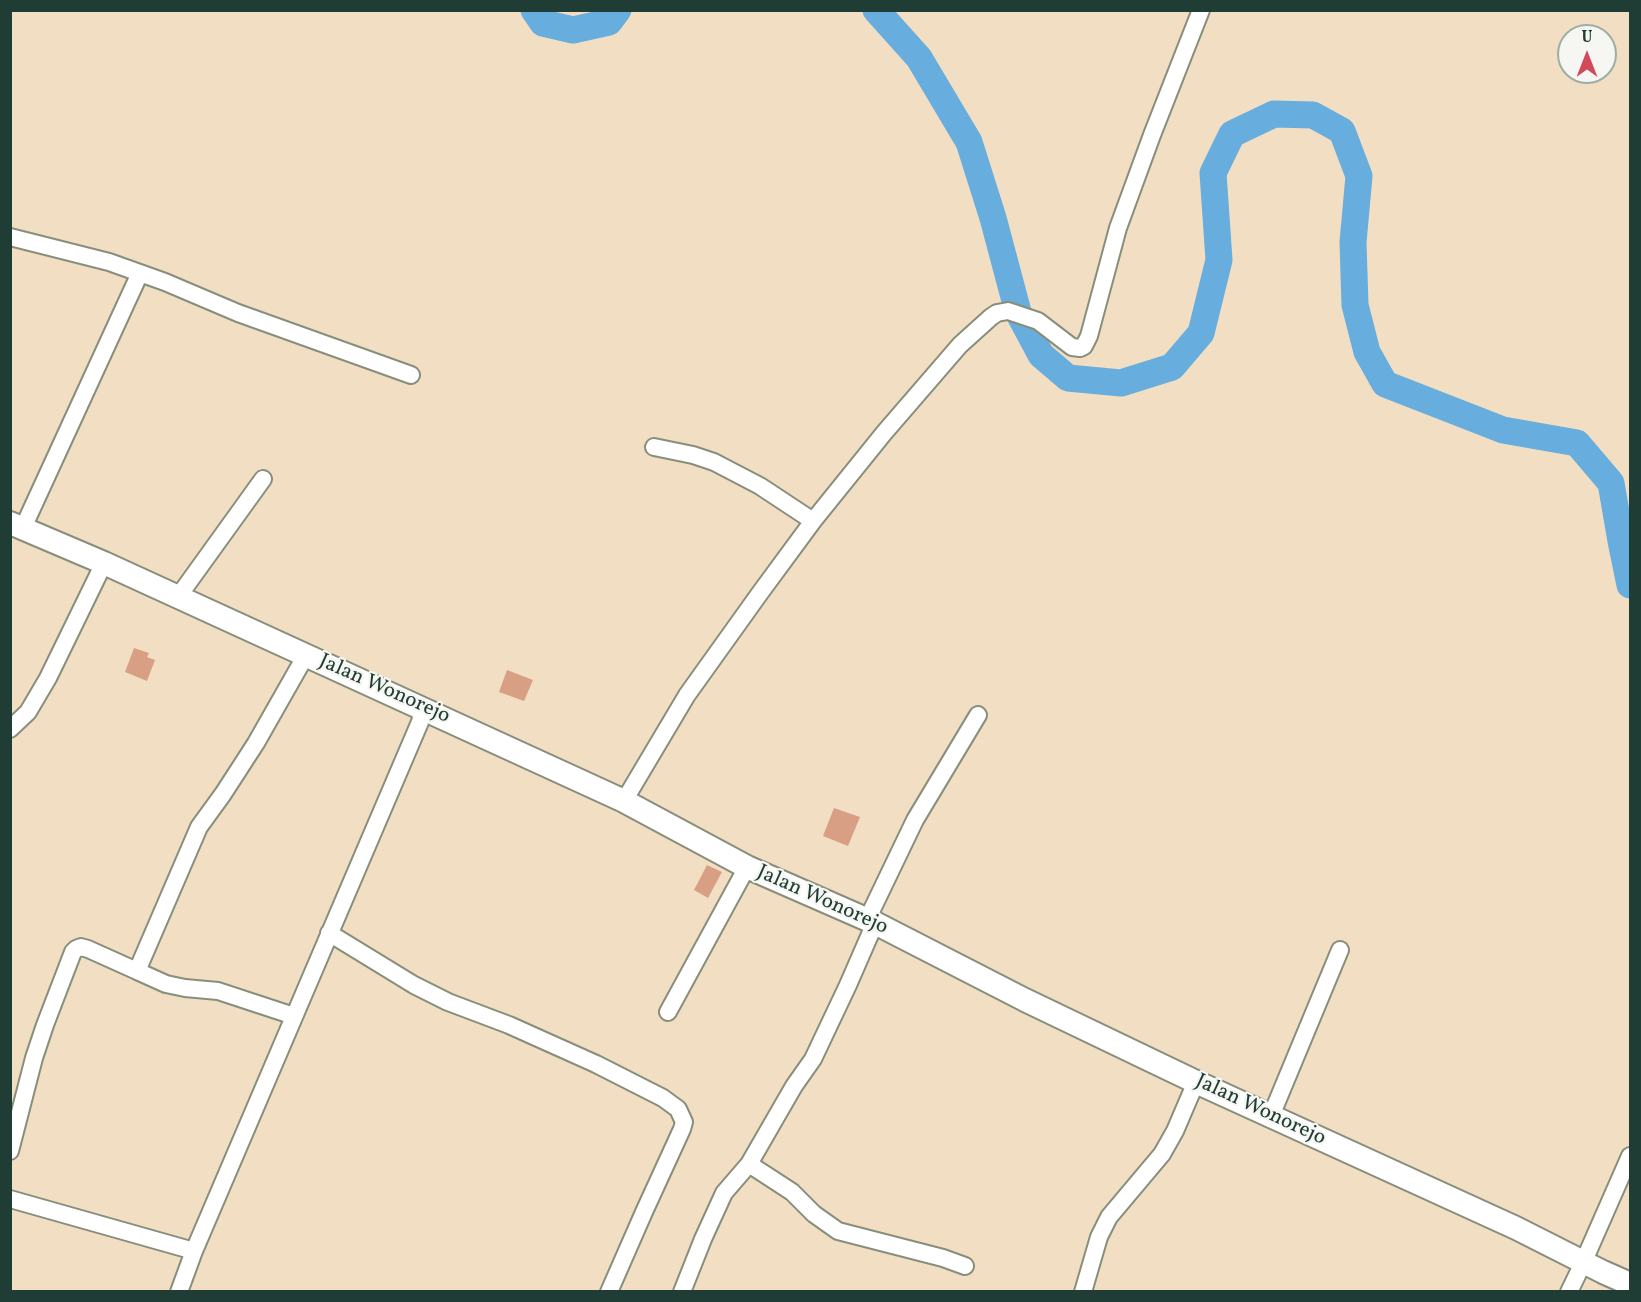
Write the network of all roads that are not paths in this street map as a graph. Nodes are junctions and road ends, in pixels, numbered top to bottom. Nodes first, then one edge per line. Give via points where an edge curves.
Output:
1 (1200, 10) edge
2 (10, 237) edge
3 (140, 273) junction
4 (411, 375) dead end
5 (654, 447) dead end
6 (263, 479) dead end
7 (813, 521) junction
8 (17, 526) edge
9 (104, 563) junction
10 (178, 597) junction
11 (306, 654) junction
12 (423, 707) junction
13 (978, 715) dead end
14 (10, 729) edge
15 (624, 801) junction
16 (747, 867) junction
17 (871, 921) junction
18 (329, 933) junction
19 (1340, 950) dead end
20 (136, 971) junction
21 (668, 1012) dead end
22 (294, 1016) junction
23 (1196, 1082) junction
24 (1271, 1116) junction
25 (10, 1151) edge
26 (1630, 1156) edge
27 (750, 1164) junction
28 (10, 1199) edge
29 (194, 1251) junction
30 (1583, 1263) junction
31 (965, 1266) dead end
32 (1630, 1284) edge
33 (179, 1292) edge
34 (609, 1292) edge
35 (682, 1292) edge
36 (1083, 1292) edge
37 (1569, 1292) edge

1 - 7 street via 1118,228 1084,346 1072,347 1038,321 1012,312 991,317 960,345
2 - 3 street
3 - 4 street
3 - 8 street
5 - 7 street via 714,462
6 - 10 street
7 - 15 street via 687,695
8 - 9 street, Jalan Wonorejo
9 - 10 street, Jalan Wonorejo
9 - 14 street via 48,678 28,712
10 - 11 street, Jalan Wonorejo
11 - 12 street, Jalan Wonorejo
11 - 20 street via 250,753 199,827
12 - 15 street, Jalan Wonorejo
12 - 18 street
13 - 17 street via 915,820
15 - 16 street, Jalan Wonorejo
16 - 17 street, Jalan Wonorejo
16 - 21 street
17 - 23 street, Jalan Wonorejo
17 - 27 street via 848,985 813,1059
18 - 22 street
18 - 34 street via 414,985 596,1064 678,1108 684,1122 682,1129
19 - 24 street
20 - 22 street via 166,984 218,991
20 - 25 street via 88,949 81,947 73,952 34,1058
22 - 29 street
23 - 24 street, Jalan Wonorejo
23 - 36 street via 1162,1154 1109,1217
24 - 30 street, Jalan Wonorejo via 1516,1228
26 - 30 street
27 - 31 street via 792,1192 838,1231
27 - 35 street via 724,1193
28 - 29 street
29 - 33 street
30 - 32 street, Jalan Wonorejo
30 - 37 street

